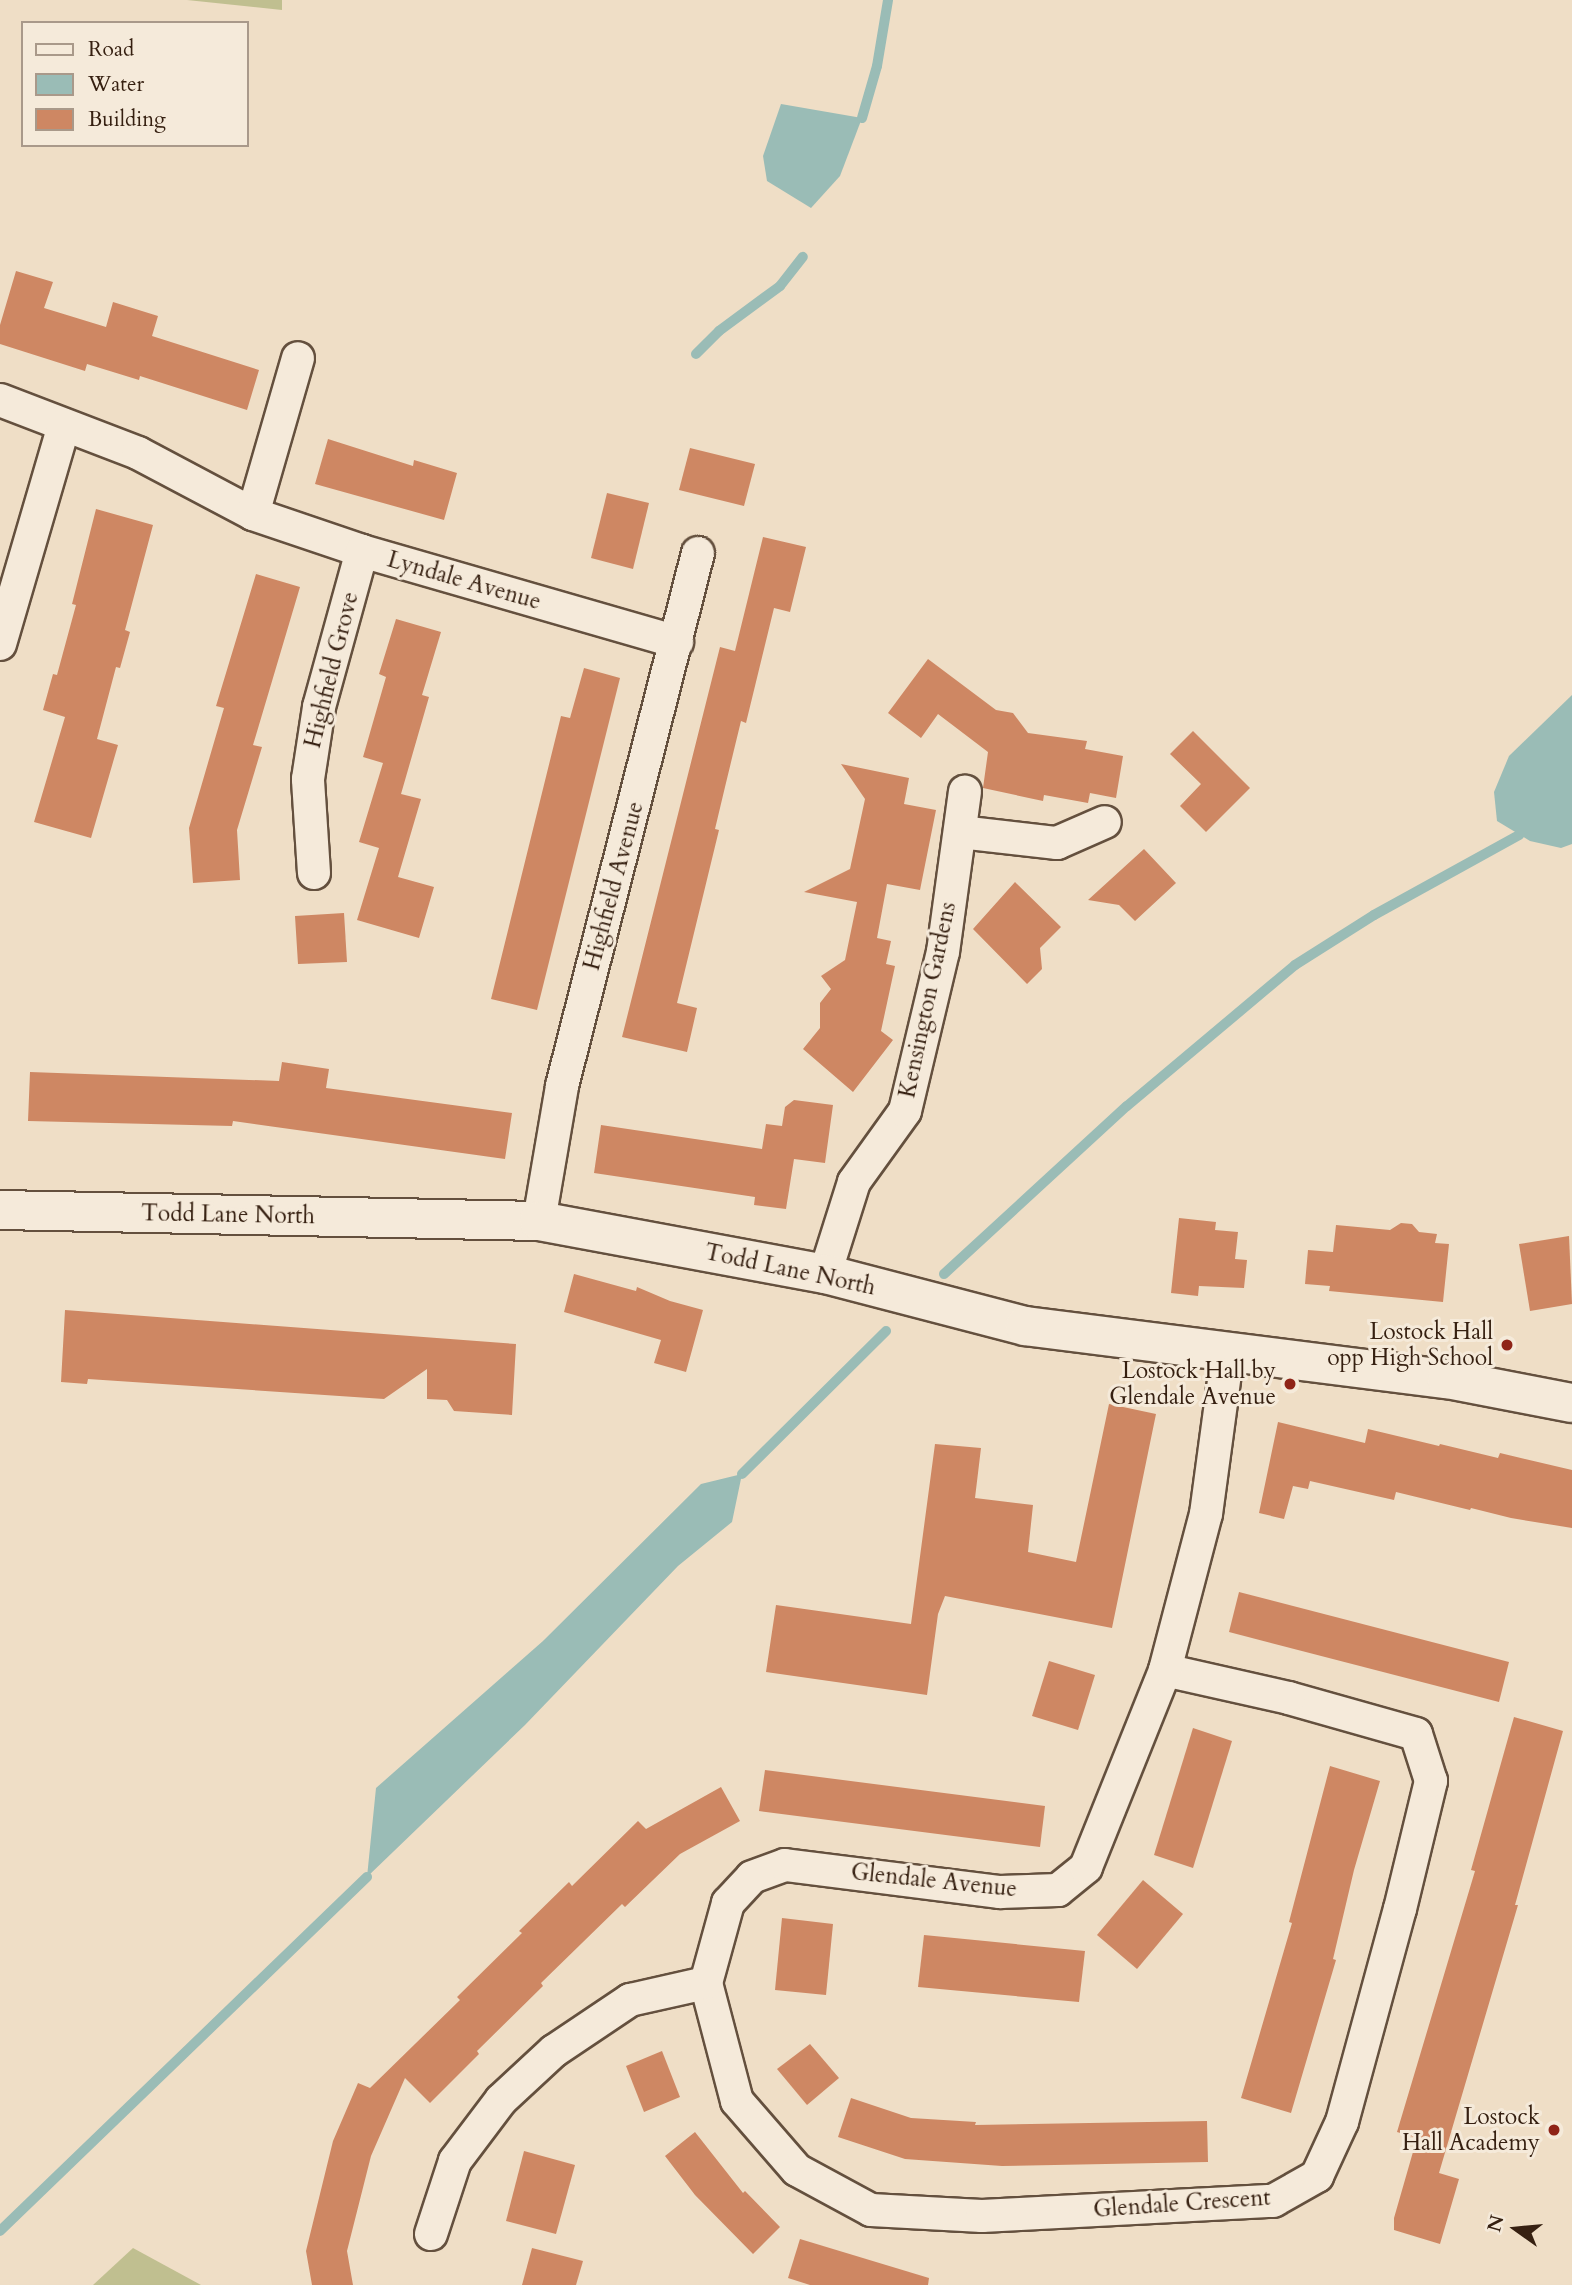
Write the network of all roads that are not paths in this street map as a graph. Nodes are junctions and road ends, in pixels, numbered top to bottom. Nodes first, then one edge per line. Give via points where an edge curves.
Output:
1 (299, 358) dead end
2 (0, 400) edge
3 (64, 425) junction
4 (253, 514) junction
5 (362, 551) junction
6 (698, 552) dead end
7 (677, 642) junction
8 (0, 645) edge
9 (965, 793) dead end
10 (1105, 822) dead end
11 (960, 832) junction
12 (314, 873) dead end
13 (0, 1210) edge
14 (539, 1221) junction
15 (825, 1274) junction
16 (1228, 1352) junction
17 (1572, 1403) edge
18 (1165, 1670) junction
19 (706, 1983) junction
20 (431, 2234) dead end

1 - 4 street
2 - 3 street, Lyndale Avenue
3 - 4 street, Lyndale Avenue via 138,453
3 - 8 street
4 - 5 street, Lyndale Avenue
5 - 7 street, Lyndale Avenue
5 - 12 street, Highfield Grove via 319,707 309,767
6 - 7 street, Highfield Avenue
7 - 14 street, Highfield Avenue via 562,1086
9 - 11 street, Kensington Gardens
10 - 11 street via 1057,843
11 - 15 street, Kensington Gardens via 943,952 905,1111 855,1182
13 - 14 street, Todd Lane North
14 - 15 street, Todd Lane North
15 - 16 street, Todd Lane North via 1025,1326
16 - 17 street, Todd Lane North via 1447,1380
16 - 18 street, Glendale Avenue via 1206,1514
18 - 19 street, Glendale Avenue via 1086,1867 1058,1890 1000,1892 785,1865 752,1877 728,1903
18 - 19 street, Glendale Crescent via 1289,1698 1416,1734 1431,1781 1342,2122 1317,2176 1273,2201 982,2216 871,2210 797,2170 737,2101
19 - 20 street via 630,2000 554,2051 501,2100 456,2161

